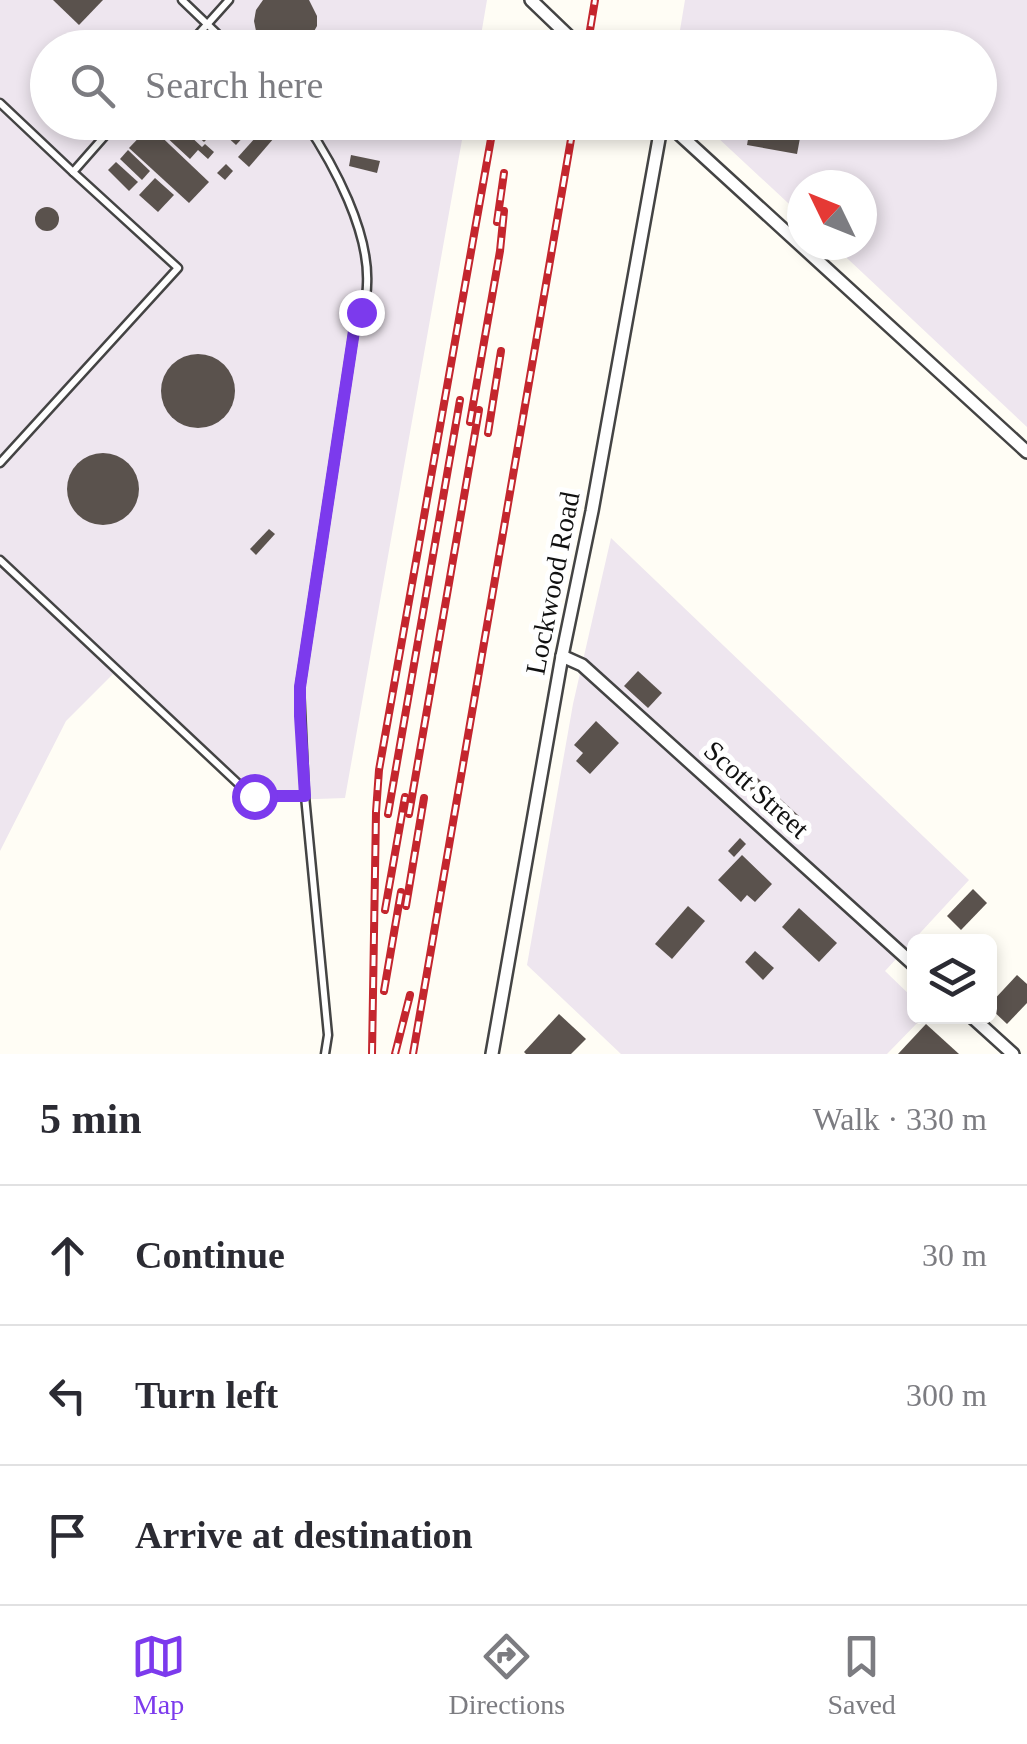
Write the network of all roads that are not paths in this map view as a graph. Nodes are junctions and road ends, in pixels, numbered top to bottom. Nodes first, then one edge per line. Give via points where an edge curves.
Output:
1 (182, 0) edge
2 (229, 0) edge
3 (531, 0) edge
4 (207, 24) junction
5 (202, 30) edge
6 (213, 30) edge
7 (563, 30) edge
8 (0, 103) edge
9 (30, 132) edge
10 (39, 140) edge
11 (101, 140) edge
12 (316, 140) edge
13 (661, 140) edge
14 (684, 140) edge
15 (72, 172) junction
16 (1027, 452) edge
17 (0, 463) edge
18 (0, 560) edge
19 (562, 656) junction
20 (305, 796) junction
21 (907, 959) edge
22 (981, 1024) edge
23 (325, 1054) edge
24 (492, 1054) edge
25 (1013, 1054) edge

1 - 4 lane
2 - 4 lane
3 - 7 street
4 - 5 lane
4 - 6 lane
8 - 9 lane
10 - 15 lane
11 - 15 lane
12 - 20 lane via 350,204 368,290 354,331 300,687
13 - 19 street, Lockwood Road
14 - 16 street
15 - 17 lane via 178,268
18 - 20 lane via 244,790
19 - 21 street, Scott Street via 582,665
19 - 24 street, Lockwood Road
20 - 23 lane
22 - 25 street

